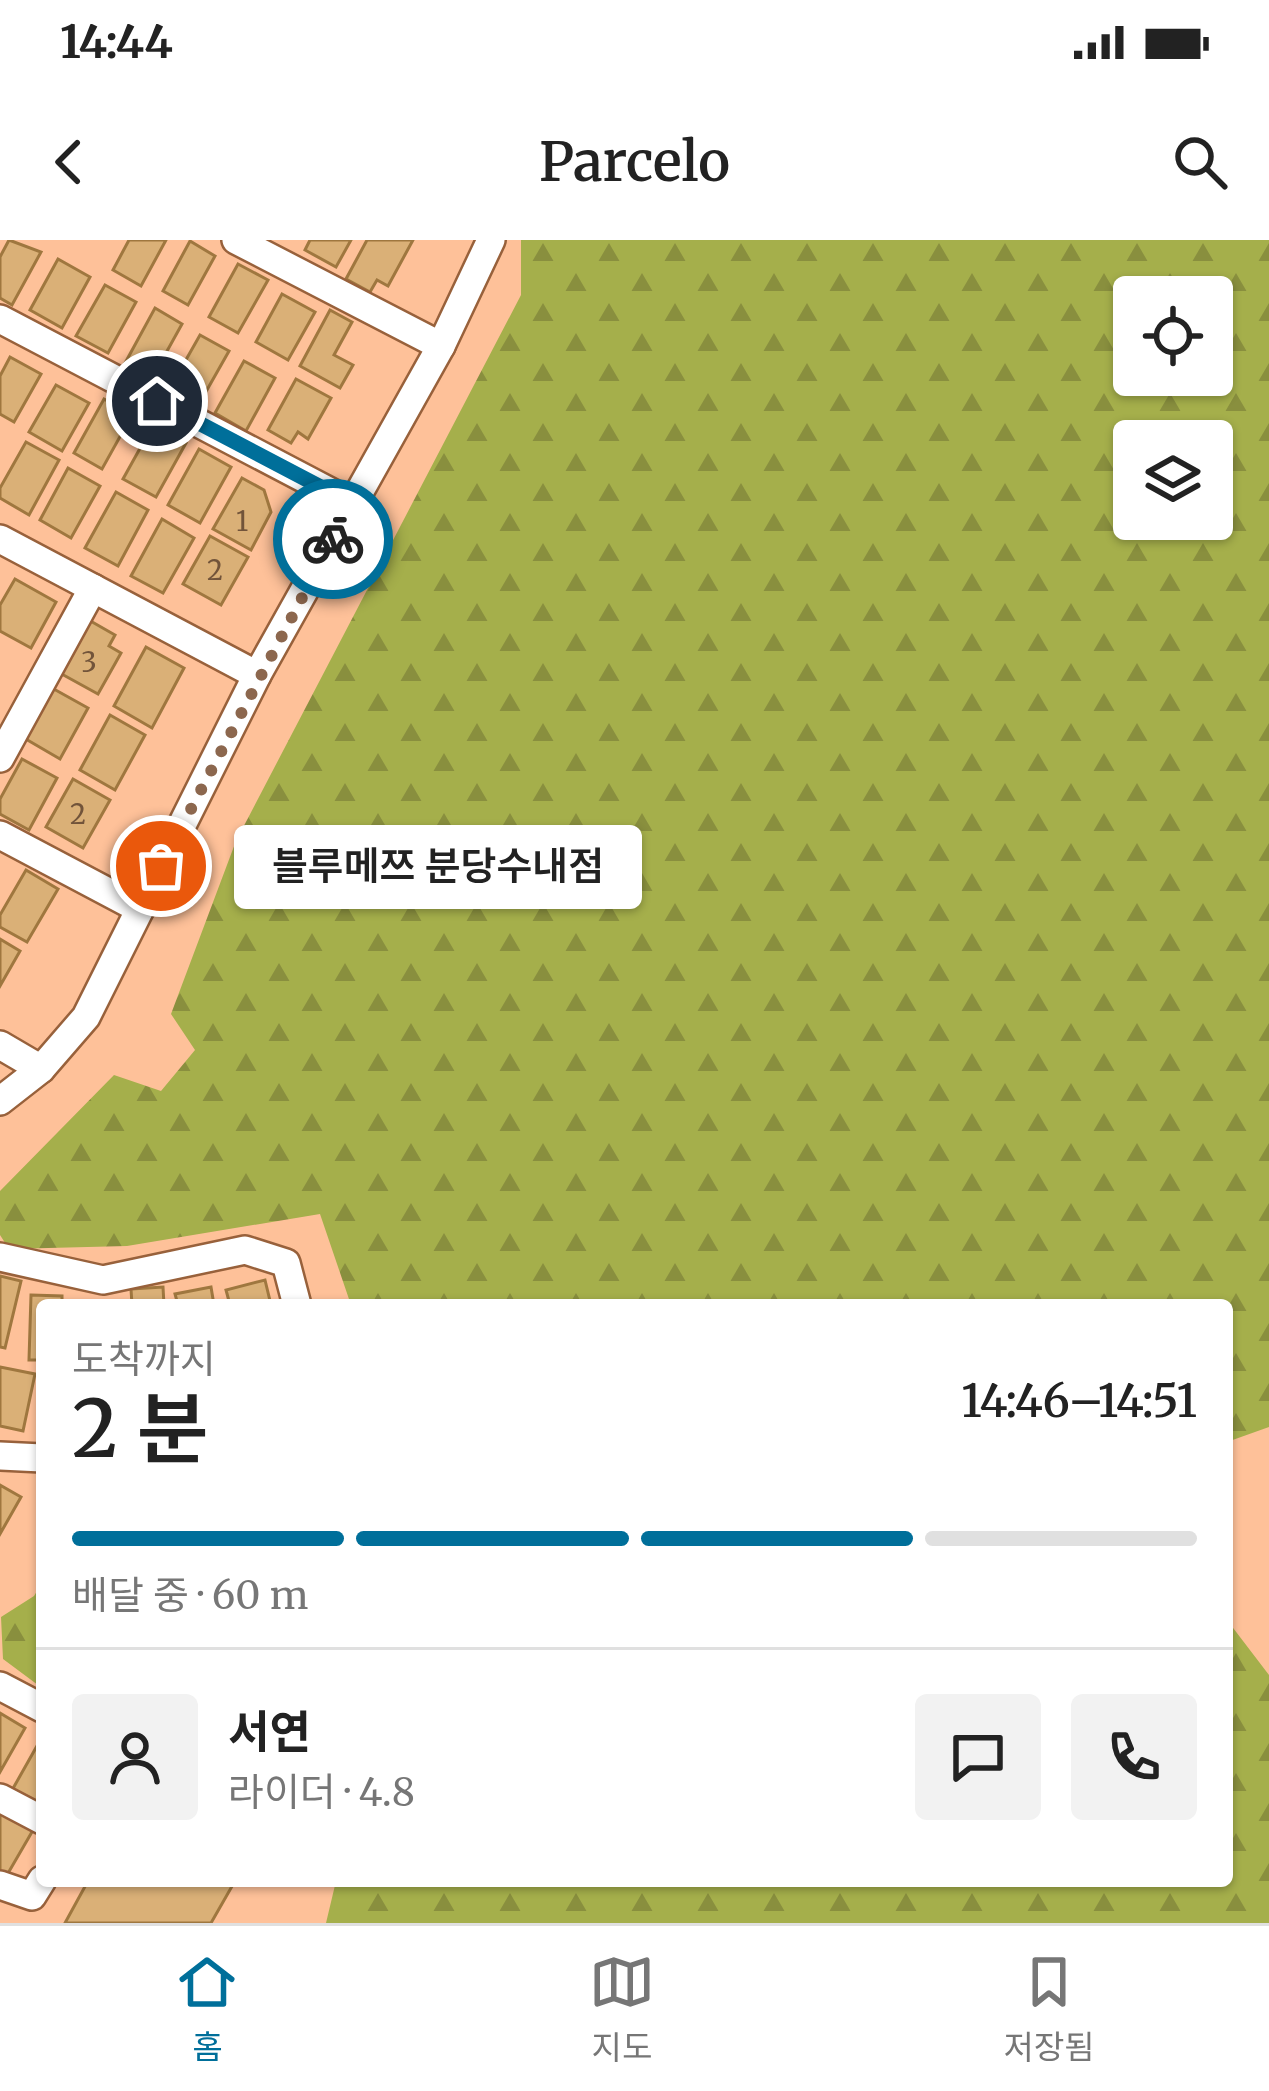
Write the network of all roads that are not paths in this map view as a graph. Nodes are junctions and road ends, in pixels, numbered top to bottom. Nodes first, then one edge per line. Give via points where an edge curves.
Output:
1 (236, 240) edge
2 (491, 240) edge
3 (0, 319) edge
4 (441, 346) junction
5 (353, 504) junction
6 (0, 539) edge
7 (93, 588) junction
8 (257, 675) junction
9 (0, 758) edge
10 (0, 835) edge
11 (140, 909) junction
12 (0, 1045) edge
13 (41, 1069) junction
14 (0, 1101) edge
15 (0, 1257) edge
16 (295, 1299) edge
17 (0, 1456) edge
18 (36, 1458) edge
19 (0, 1686) edge
20 (36, 1705) edge
21 (0, 1798) edge
22 (36, 1817) edge
23 (0, 1885) edge
24 (38, 1887) edge

1 - 4 street
2 - 4 street
3 - 5 street
4 - 5 street
5 - 8 street
6 - 7 street
7 - 8 street
7 - 9 street
8 - 11 street
10 - 11 street
11 - 13 street via 86,1017
12 - 13 street
13 - 14 street
15 - 16 street via 103,1280 245,1250 286,1264
17 - 18 street
19 - 20 street
21 - 22 street
23 - 24 street via 32,1896

